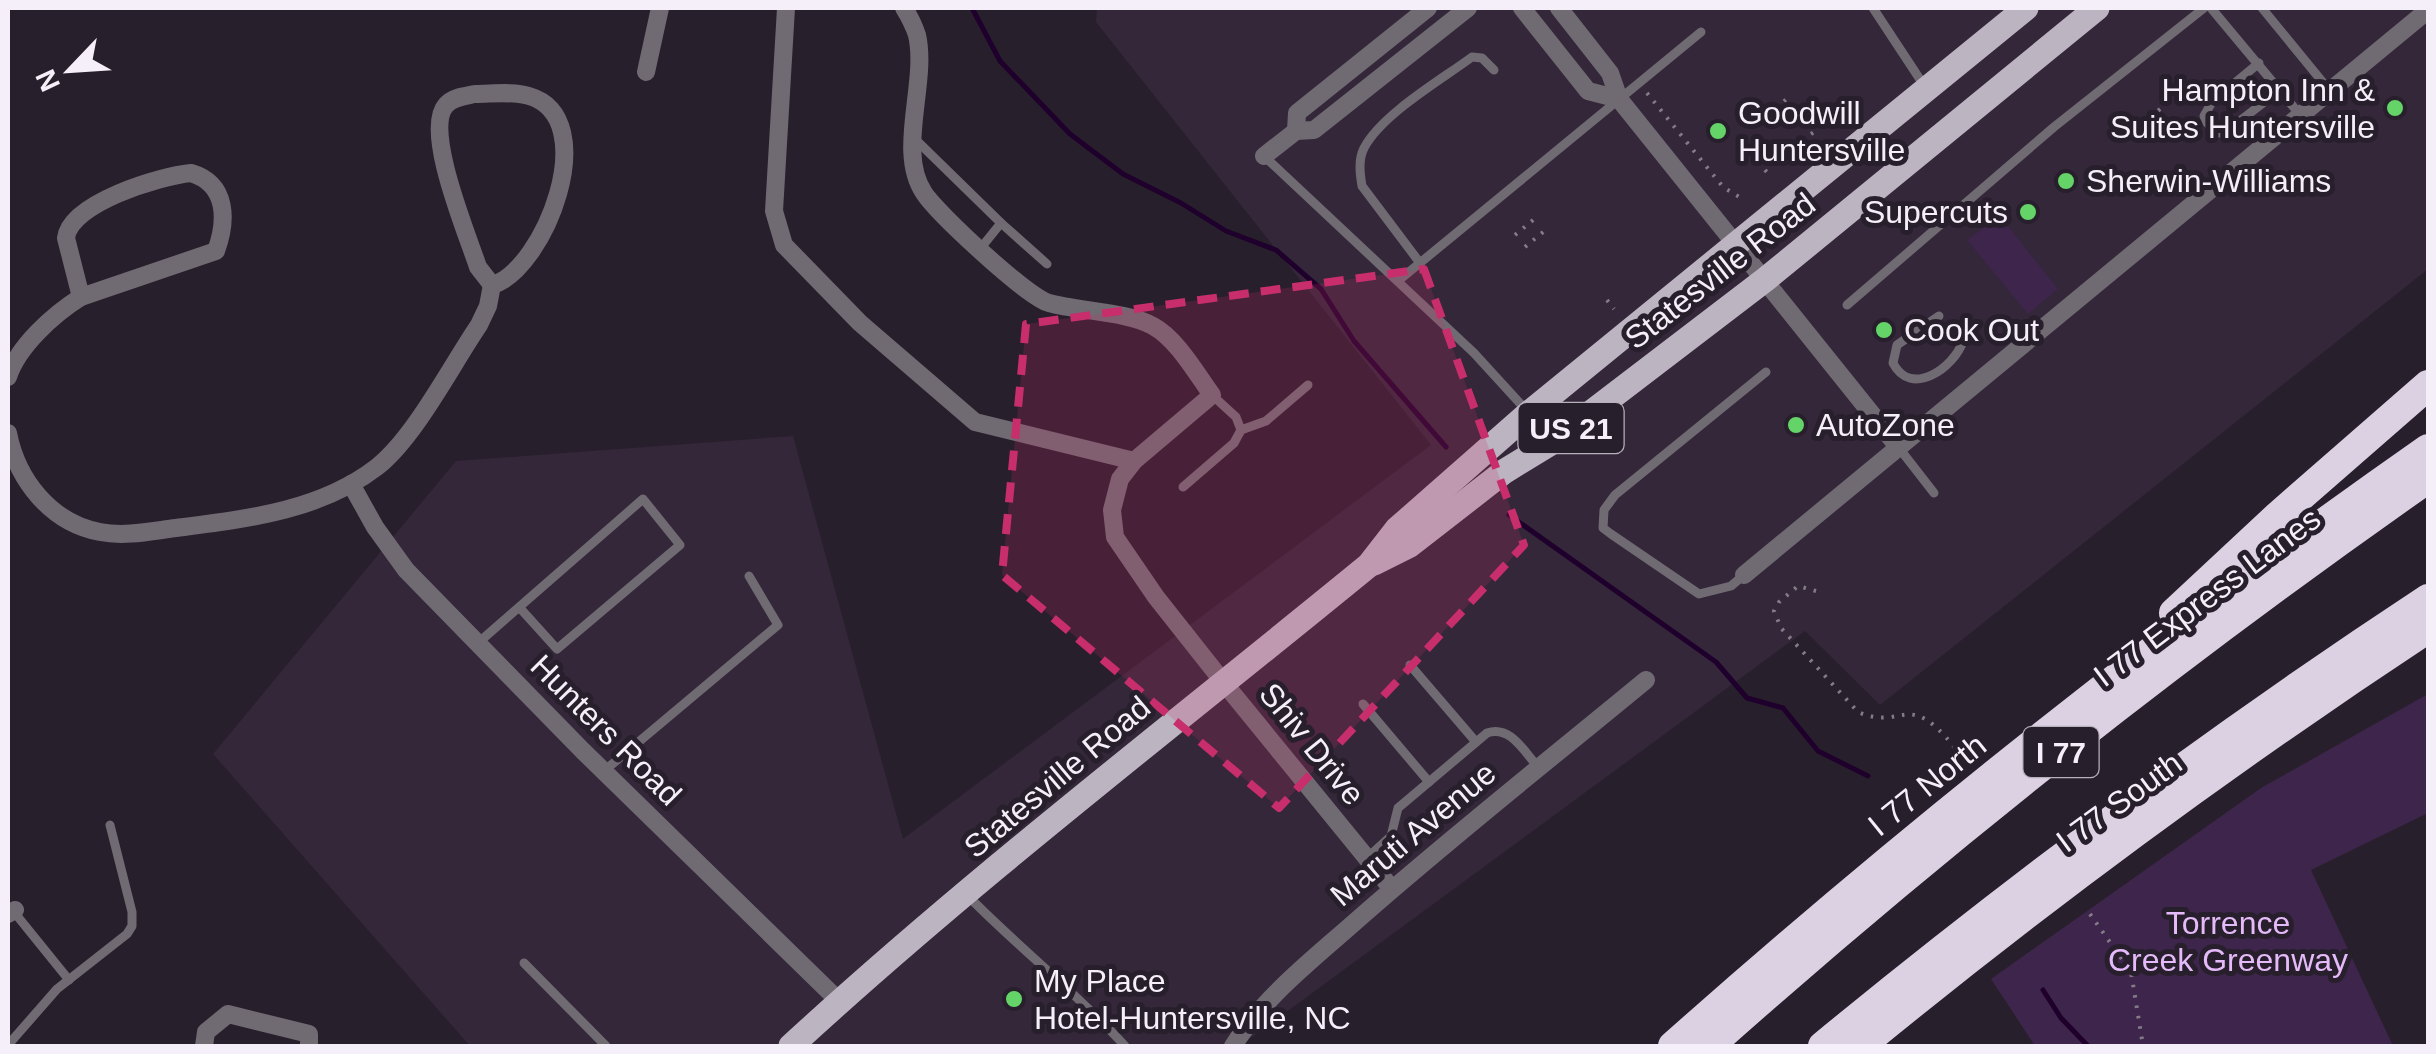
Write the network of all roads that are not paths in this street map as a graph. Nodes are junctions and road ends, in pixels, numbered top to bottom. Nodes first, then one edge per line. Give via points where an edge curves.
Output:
1 (660, 8) edge
2 (786, 8) edge
3 (904, 8) edge
4 (1428, 8) edge
5 (1468, 8) edge
6 (1522, 8) edge
7 (1559, 8) edge
8 (1874, 8) edge
9 (2026, 8) edge
10 (2098, 8) edge
11 (2208, 8) edge
12 (2262, 8) edge
13 (2428, 10) edge
14 (1700, 32) dead end
15 (2259, 63) junction
16 (1494, 70) dead end
17 (646, 72) dead end
18 (1926, 90) junction
19 (2280, 90) junction
20 (2330, 91) junction
21 (1619, 99) junction
22 (2301, 116) junction
23 (1296, 130) junction
24 (914, 138) junction
25 (1264, 156) joint
26 (1002, 223) junction
27 (1736, 242) junction
28 (980, 248) junction
29 (1420, 263) junction
30 (1046, 264) dead end
31 (1766, 279) junction
32 (1398, 281) junction
33 (492, 285) junction
34 (81, 297) junction
35 (1847, 305) dead end
36 (1938, 316) dead end
37 (1963, 341) dead end
38 (1766, 372) dead end
39 (8, 375) edge
40 (1308, 385) dead end
41 (2428, 385) edge
42 (1212, 395) junction
43 (1529, 413) junction
44 (1241, 430) junction
45 (8, 432) edge
46 (1899, 448) junction
47 (2428, 449) edge
48 (1134, 461) junction
49 (2428, 478) edge
50 (352, 484) junction
51 (1183, 487) dead end
52 (1934, 493) dead end
53 (1369, 565) junction
54 (1744, 574) joint
55 (748, 576) dead end
56 (2428, 599) edge
57 (519, 607) junction
58 (2428, 628) edge
59 (478, 643) junction
60 (2428, 653) edge
61 (1410, 665) dead end
62 (1646, 680) dead end
63 (1224, 683) junction
64 (1362, 704) dead end
65 (2043, 736) junction
66 (1476, 742) junction
67 (1538, 768) junction
68 (604, 771) junction
69 (1428, 782) junction
70 (2188, 794) junction
71 (110, 825) dead end
72 (1366, 858) junction
73 (1392, 889) junction
74 (966, 894) junction
75 (12, 912) edge
76 (524, 963) dead end
77 (68, 980) junction
78 (840, 1002) junction
79 (8, 1046) edge
80 (204, 1046) edge
81 (309, 1046) edge
82 (606, 1046) edge
83 (791, 1046) edge
84 (1125, 1046) edge
85 (1233, 1046) edge
86 (1674, 1046) edge
87 (1710, 1046) edge
88 (1823, 1046) edge
89 (1860, 1046) edge

1 - 17 street
2 - 48 street via 774,211 784,245 860,323 975,422
3 - 24 street via 917,35 920,68
4 - 23 street via 1297,113
5 - 23 street via 1314,130
6 - 21 street via 1588,92
7 - 21 street via 1610,73
8 - 18 lane
9 - 18 main road, Statesville Road / US 21
10 - 31 main road, Statesville Road / US 21
11 - 15 lane
11 - 35 lane via 2054,127
12 - 20 lane
13 - 20 street
14 - 21 lane
15 - 19 lane
15 - 19 lane via 2212,102 2207,123 2224,133
16 - 29 lane via 1472,57 1375,132 1362,151 1362,186
18 - 27 main road, Statesville Road / US 21
19 - 22 lane
20 - 22 street
21 - 27 street
21 - 29 lane
22 - 46 street
23 - 25 street
24 - 26 lane
24 - 28 street via 914,174 925,195
25 - 32 lane
26 - 28 lane
26 - 30 lane
27 - 31 street
27 - 43 main road, Statesville Road / US 21
28 - 42 street via 1045,302 1154,326
29 - 32 lane
31 - 46 street
31 - 53 main road, Statesville Road / US 21 via 1554,442 1410,545
32 - 43 lane
33 - 33 street via 517,271 538,240 565,165 558,122 528,96 452,99 438,122 478,267
33 - 50 street via 479,324 406,436
34 - 34 street via 216,251 222,202 204,177 173,175 73,218 66,238
34 - 39 street via 41,330
36 - 37 lane via 1897,345 1892,363 1900,375 1916,380 1934,374 1958,355
38 - 54 lane via 1604,510 1610,534 1699,594 1731,586
40 - 44 lane via 1266,421
41 - 65 highway
42 - 44 lane
42 - 48 street
43 - 53 main road, Statesville Road / US 21 via 1397,529
44 - 51 lane
45 - 50 street via 16,462 38,496 68,520 102,532 266,516
46 - 52 lane
46 - 54 street
47 - 65 highway, I 77 North / I 77
48 - 63 street, Shiv Drive via 1120,479 1112,510 1115,536
49 - 87 highway, I 77 Express Lanes / I 77 via 2058,754
50 - 59 street, Hunters Road via 393,554
53 - 63 main road, Statesville Road / US 21
55 - 68 lane via 778,625
56 - 88 highway, I 77 via 2174,774
57 - 57 lane via 643,499 680,545 558,648
57 - 59 lane
58 - 70 highway, I 77 South
59 - 68 street, Hunters Road
60 - 70 highway
61 - 66 lane
62 - 67 street, Maruti Avenue
63 - 72 street, Shiv Drive
63 - 74 main road, Statesville Road / US 21
64 - 69 lane
65 - 86 highway, I 77 North / I 77
66 - 67 lane via 1502,731
66 - 69 lane
67 - 73 street, Maruti Avenue
68 - 78 street, Hunters Road
69 - 72 lane via 1398,808 1391,836
70 - 89 highway, I 77 South
71 - 77 lane via 132,926
72 - 73 street, Shiv Drive
73 - 85 street, Maruti Avenue via 1282,986
74 - 78 main road, Statesville Road / US 21
74 - 84 lane
75 - 77 lane
76 - 82 lane
77 - 79 lane
78 - 83 main road, Statesville Road / US 21
80 - 81 street via 206,1032 228,1014 309,1034

